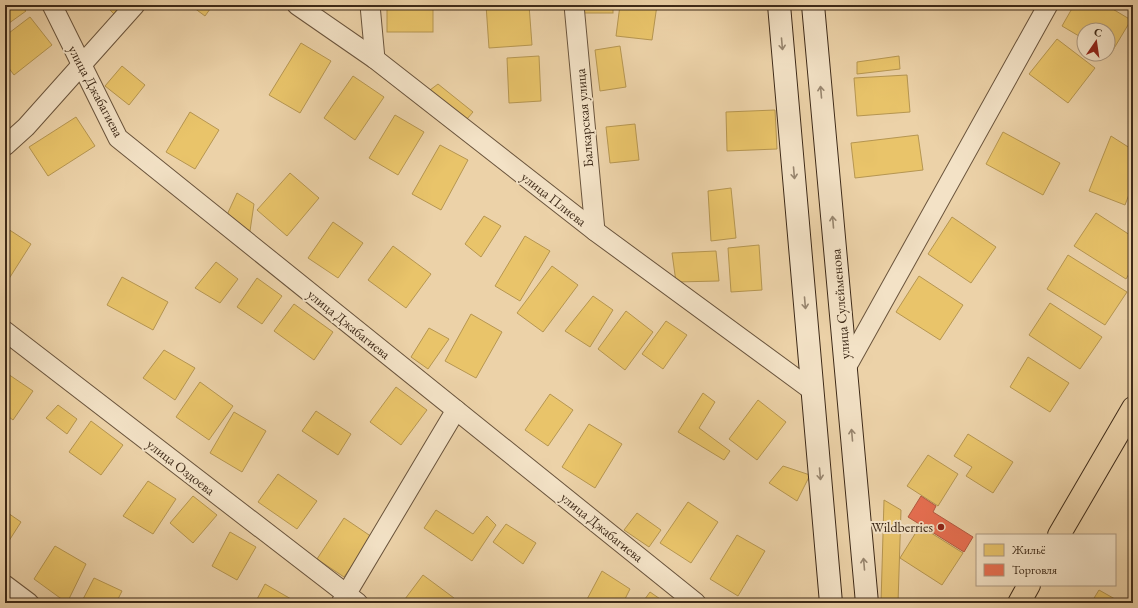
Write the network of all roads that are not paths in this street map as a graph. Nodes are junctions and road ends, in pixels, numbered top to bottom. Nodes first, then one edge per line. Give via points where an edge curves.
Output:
1 (52, 5) edge
2 (136, 5) edge
3 (297, 5) edge
4 (370, 5) edge
5 (574, 5) edge
6 (779, 5) edge
7 (813, 5) edge
8 (1048, 5) edge
9 (375, 58) junction
10 (81, 65) junction
11 (5, 146) edge
12 (595, 231) junction
13 (5, 331) edge
14 (846, 368) junction
15 (813, 391) junction
16 (1133, 408) edge
17 (456, 410) junction
18 (1059, 534) edge
19 (5, 585) edge
20 (1028, 586) edge
21 (348, 600) edge
22 (30, 603) edge
23 (696, 603) edge
24 (832, 603) edge
25 (867, 603) edge
26 (1019, 603) edge

1 - 10 street, улица Джабагиева
2 - 10 street
3 - 9 street, улица Плиева
4 - 9 street
5 - 12 street, Балкарская улица
6 -> 15 main road
14 -> 7 main road, улица Сулейменова
8 - 14 street
9 - 12 street, улица Плиева
10 - 11 street via 26,127
10 - 17 street, улица Джабагиева via 118,138
12 - 15 street, улица Плиева
13 - 21 street, улица Оздоева
25 -> 14 main road, улица Сулейменова
15 -> 24 main road
16 - 18 main road
17 - 21 street
17 - 23 street, улица Джабагиева
19 - 22 street
20 - 26 main road

